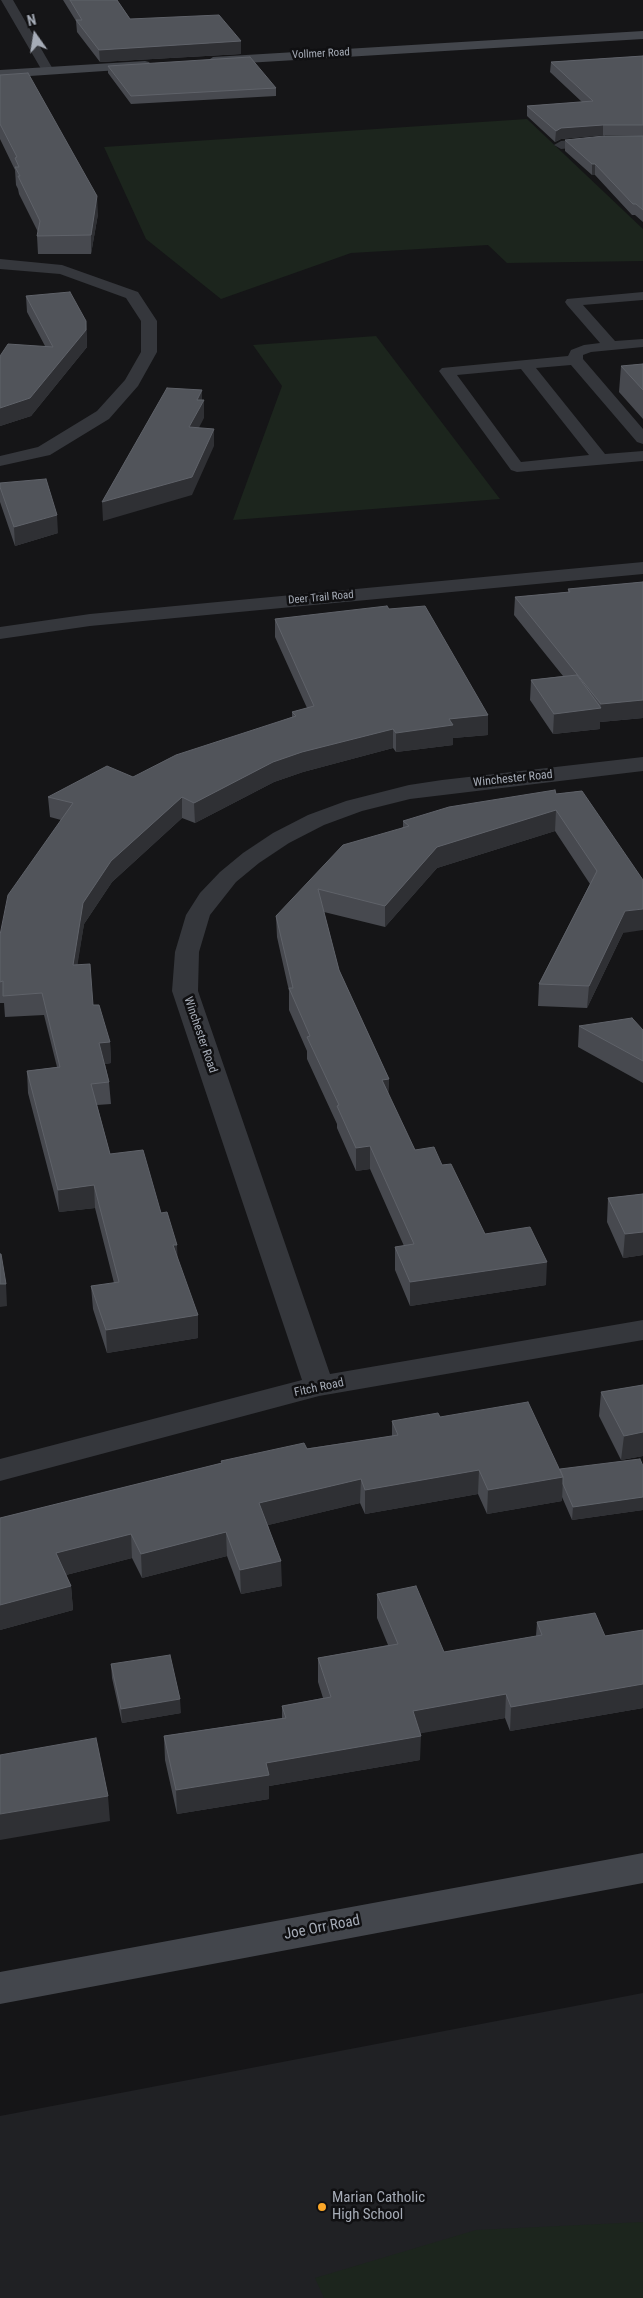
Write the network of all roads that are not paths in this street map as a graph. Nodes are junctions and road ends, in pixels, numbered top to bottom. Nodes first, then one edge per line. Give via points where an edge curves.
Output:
1 (6, 0) edge
2 (643, 35) edge
3 (197, 62) edge
4 (158, 64) edge
5 (48, 71) junction
6 (0, 74) edge
7 (643, 141) edge
8 (561, 145) dead end
9 (0, 264) edge
10 (643, 296) edge
11 (643, 343) edge
12 (611, 346) junction
13 (574, 360) junction
14 (524, 364) junction
15 (643, 439) edge
16 (643, 456) edge
17 (601, 459) junction
18 (0, 461) edge
19 (643, 568) edge
20 (0, 633) edge
21 (643, 764) edge
22 (643, 1330) edge
23 (319, 1386) junction
24 (0, 1470) edge
25 (643, 1868) edge
26 (0, 1988) edge

1 - 5 street
2 - 3 main road, Vollmer Road
4 - 5 main road
5 - 6 main road
7 - 8 street
9 - 18 street via 62,270 132,294 149,321 148,352 132,382 103,415 44,451
10 - 12 lane via 572,302
11 - 12 lane
12 - 13 lane via 576,353
13 - 14 lane
13 - 15 lane
14 - 17 lane
14 - 17 lane via 447,371 517,467
16 - 17 lane
19 - 20 street, Deer Trail Road via 90,620
21 - 23 street, Winchester Road via 442,787 354,806 316,820 251,858 228,877 198,915 187,952 185,992
22 - 23 street, Fitch Road
23 - 24 street, Fitch Road
25 - 26 main road, Joe Orr Road

